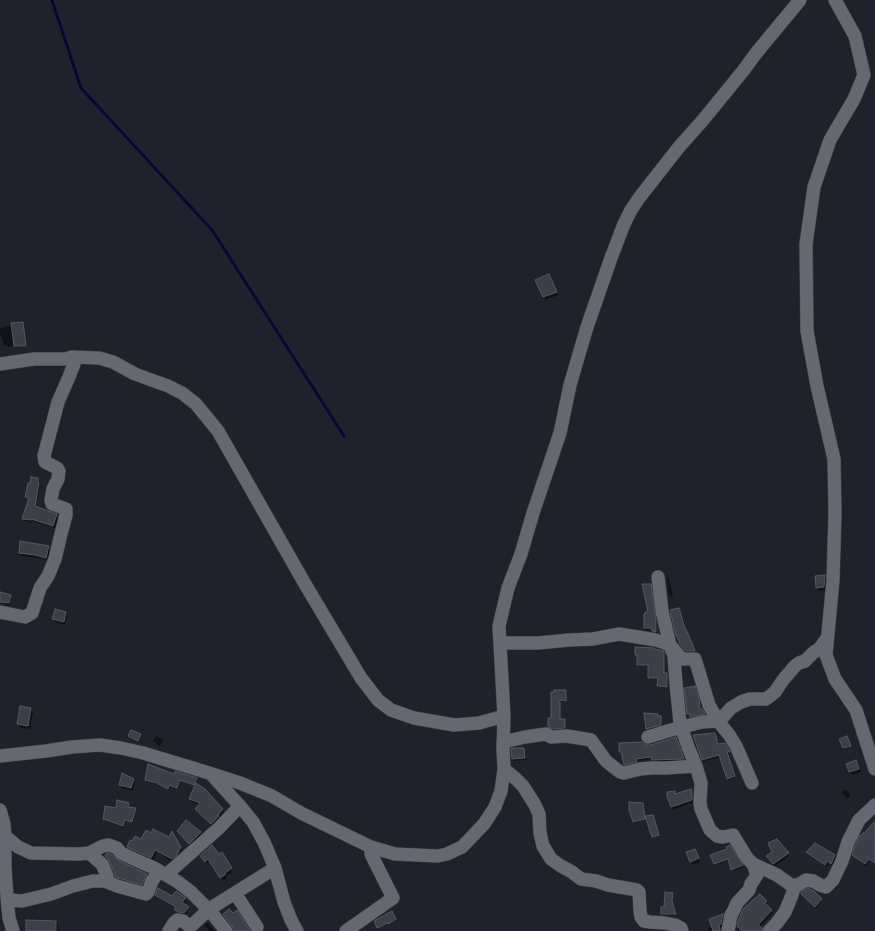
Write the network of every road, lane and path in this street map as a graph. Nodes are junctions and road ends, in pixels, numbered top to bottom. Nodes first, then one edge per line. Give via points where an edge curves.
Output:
1 (800, 0) edge
2 (836, 0) edge
3 (72, 358) junction
4 (0, 364) edge
5 (658, 577) dead end
6 (0, 612) edge
7 (827, 638) junction
8 (500, 643) junction
9 (670, 645) junction
10 (504, 716) junction
11 (718, 721) junction
12 (682, 728) junction
13 (648, 738) dead end
14 (503, 742) junction
15 (0, 756) edge
16 (696, 766) junction
17 (504, 769) junction
18 (875, 769) edge
19 (209, 773) junction
20 (752, 783) dead end
21 (875, 805) edge
22 (240, 806) junction
23 (0, 810) edge
24 (5, 836) junction
25 (371, 847) junction
26 (89, 853) junction
27 (753, 864) junction
28 (275, 868) junction
29 (163, 873) junction
30 (107, 882) junction
31 (795, 885) junction
32 (235, 893) junction
33 (7, 897) junction
34 (209, 908) junction
35 (257, 927) dead end
36 (13, 931) edge
37 (169, 931) edge
38 (226, 931) edge
39 (297, 931) edge
40 (346, 931) edge
41 (682, 931) edge
42 (728, 931) edge
43 (769, 931) edge

1 - 8 street via 679,147 639,198 624,224 588,327 570,385 560,432 508,588 499,626
2 - 7 street via 855,36 864,75 854,99 830,140 814,187 806,244 807,331 834,459 834,580
3 - 4 street via 34,359
3 - 6 street via 74,364 58,402 44,456 45,462 59,471 53,489 52,504 66,509 56,559 40,588 32,613 25,617
3 - 10 street via 99,358 114,362 135,374 182,393 196,404 218,431 305,584 361,678 378,700 392,710 414,718 454,725 479,723
5 - 9 street
7 - 11 street via 820,648 795,666 770,696 762,700 741,702
7 - 18 street via 826,655 835,679 856,710
8 - 9 street via 593,639 619,634
8 - 10 street
9 - 11 street via 682,659 695,659 709,705
9 - 12 street via 674,656
10 - 14 street
11 - 12 street via 702,722
11 - 20 street via 736,746
12 - 13 street
12 - 16 street
14 - 16 street via 546,734 551,737 568,736 591,740 606,761 624,773 640,769
14 - 17 street
15 - 19 street via 100,745 143,753
16 - 27 street via 701,783 700,802 710,830 723,837 733,834
17 - 25 street via 501,791 495,807 484,824 462,847 438,856 395,854
17 - 41 street via 523,786 535,805 539,814 543,846 552,859 581,879 637,890 641,917 644,921 674,925
19 - 22 street
19 - 25 street via 272,796
21 - 31 street via 859,820 833,880 826,887 806,880
22 - 28 street via 253,822
22 - 29 street via 219,828
23 - 24 street
24 - 26 street via 18,847 31,853
24 - 33 street
25 - 40 street via 371,854 393,898
26 - 29 street via 109,845
26 - 30 street via 102,864
27 - 31 street
27 - 42 street via 757,875 749,890 737,903
28 - 32 street
28 - 39 street via 284,902
29 - 30 street via 152,881 146,894
29 - 34 street via 183,885
30 - 33 street via 93,881 22,901
31 - 43 street via 784,912
32 - 34 street
32 - 35 street
33 - 36 street
34 - 37 street via 191,926 177,920
34 - 38 street

